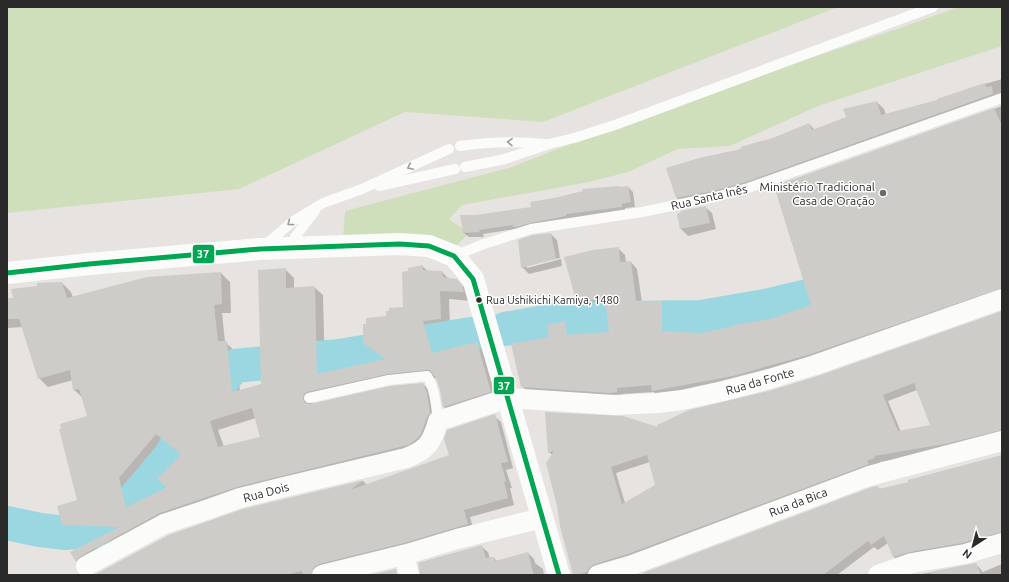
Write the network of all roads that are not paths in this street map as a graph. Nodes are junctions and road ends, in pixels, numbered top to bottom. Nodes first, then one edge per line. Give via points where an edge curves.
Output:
1 (933, 7) edge
2 (1002, 98) edge
3 (548, 144) junction
4 (460, 146) dead end
5 (449, 149) dead end
6 (465, 166) dead end
7 (455, 169) dead end
8 (362, 189) junction
9 (323, 203) junction
10 (292, 248) junction
11 (260, 249) junction
12 (454, 256) junction
13 (7, 273) edge
14 (1002, 299) edge
15 (309, 398) dead end
16 (508, 398) junction
17 (438, 421) junction
18 (1002, 441) edge
19 (542, 518) junction
20 (1002, 543) edge
21 (404, 555) junction
22 (86, 566) dead end
23 (634, 570) edge
24 (322, 575) edge
25 (409, 575) edge
26 (558, 575) edge
27 (598, 575) edge
28 (878, 575) edge

1 - 3 lane via 615,125
2 - 12 lane, Rua Santa Inês via 748,188 642,212 531,229
3 -> 4 lane via 484,142
3 - 6 lane via 505,159
5 -> 8 lane
7 - 8 lane
8 - 9 lane
9 - 10 lane via 302,227
9 -> 11 lane via 292,222
10 - 11 main road
10 - 12 main road via 400,244 429,246
11 - 13 main road
12 - 16 main road via 473,279
14 - 16 street, Rua da Fonte via 802,369 682,400 657,404 614,405
15 - 17 lane via 389,380 427,376
16 - 17 street
16 - 19 main road
17 - 22 street, Rua Dois via 427,446 406,458 254,495 164,524
18 - 23 street, Rua da Bica via 869,476
19 - 21 street
19 - 26 main road
20 - 28 street via 969,553 912,563
21 - 24 street
21 - 25 street
23 - 27 street, Rua da Bica

